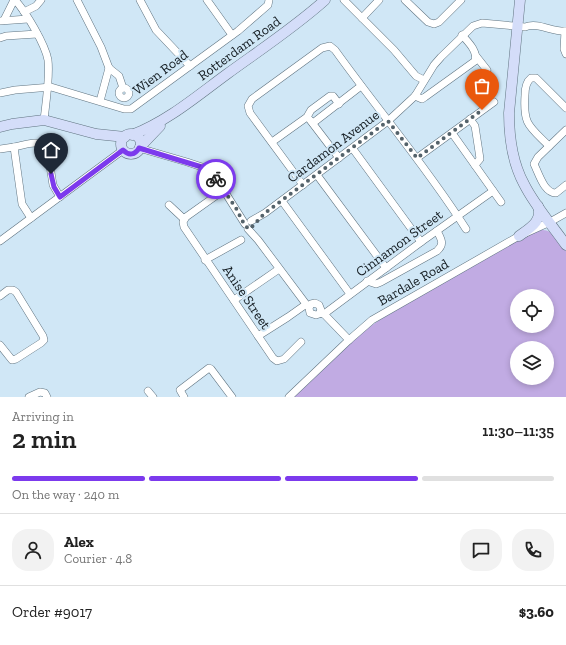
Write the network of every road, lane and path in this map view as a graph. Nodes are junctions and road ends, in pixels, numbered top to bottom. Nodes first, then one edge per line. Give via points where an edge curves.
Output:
1 (41, 0) edge
2 (77, 0) edge
3 (140, 0) edge
4 (207, 0) edge
5 (269, 0) edge
6 (326, 0) edge
7 (344, 0) edge
8 (379, 0) edge
9 (405, 0) edge
10 (461, 0) edge
11 (520, 0) edge
12 (17, 1) edge
13 (24, 12) junction
14 (362, 18) junction
15 (28, 19) junction
16 (2, 20) edge
17 (521, 27) junction
18 (566, 31) edge
19 (37, 34) junction
20 (232, 35) junction
21 (462, 35) junction
22 (0, 38) edge
23 (566, 54) edge
24 (476, 56) junction
25 (190, 66) junction
26 (109, 68) junction
27 (487, 70) dead end
28 (424, 80) junction
29 (361, 86) junction
30 (47, 87) junction
31 (122, 88) dead end
32 (0, 93) edge
33 (415, 96) junction
34 (100, 101) junction
35 (494, 102) dead end
36 (339, 104) junction
37 (566, 108) edge
38 (168, 117) junction
39 (307, 117) junction
40 (470, 119) junction
41 (44, 120) junction
42 (388, 121) junction
43 (313, 123) junction
44 (0, 127) edge
45 (566, 130) edge
46 (452, 133) junction
47 (96, 134) junction
48 (129, 136) junction
49 (272, 142) junction
50 (549, 146) junction
51 (14, 147) junction
52 (140, 147) junction
53 (353, 148) junction
54 (0, 149) edge
55 (122, 149) junction
56 (339, 158) junction
57 (417, 158) junction
58 (475, 165) junction
59 (317, 175) junction
60 (303, 185) junction
61 (566, 185) edge
62 (224, 190) junction
63 (493, 191) junction
64 (60, 197) junction
65 (282, 201) junction
66 (501, 202) dead end
67 (168, 205) dead end
68 (538, 206) junction
69 (566, 213) edge
70 (458, 216) junction
71 (30, 218) junction
72 (184, 219) junction
73 (550, 222) junction
74 (249, 225) junction
75 (466, 228) dead end
76 (437, 231) junction
77 (519, 236) junction
78 (1, 239) edge
79 (241, 240) dead end
80 (421, 242) junction
81 (566, 245) edge
82 (205, 260) junction
83 (386, 268) junction
84 (279, 269) junction
85 (367, 282) junction
86 (350, 294) junction
87 (0, 296) edge
88 (234, 300) junction
89 (307, 306) junction
90 (322, 313) junction
91 (258, 336) junction
92 (349, 340) junction
93 (301, 342) dead end
94 (1, 349) edge
95 (29, 397) edge
96 (47, 397) edge
97 (184, 397) edge
98 (232, 397) edge
99 (289, 397) edge

1 - 13 street via 36,6
2 - 26 street
3 - 25 street via 156,30
4 - 20 street
5 - 20 street, Wien Road via 268,5
6 - 38 street, Rotterdam Road
7 - 14 street
8 - 14 street
9 - 10 street via 426,20 434,24
11 - 17 street
12 - 13 street
12 - 16 street
13 - 15 street
14 - 28 street via 414,74
15 - 16 street
15 - 19 street
17 - 18 street, Cardamon Avenue
17 - 21 street, Cardamon Avenue via 480,23
17 - 68 street via 509,113 510,141 523,183
18 - 23 street
19 - 22 street
19 - 30 street via 48,59
20 - 25 street, Wien Road
21 - 24 street
21 - 28 street, Cardamon Avenue
24 - 27 street
24 - 33 street via 471,65 426,98
25 - 34 street, Wien Road via 131,109
26 - 31 street via 119,76
26 - 34 street
28 - 33 street, Cardamon Avenue
29 - 36 street
29 - 42 street
29 - 49 street via 333,48 322,48 249,103 250,113
30 - 32 street, Wien Road
30 - 34 street, Wien Road
30 - 41 street
33 - 42 street, Cardamon Avenue
35 - 40 street
36 - 39 street via 330,96 311,110
36 - 43 street
37 - 50 street via 536,78 528,81 525,90 525,118 529,126
38 - 48 street, Rotterdam Road
38 - 52 street, Rotterdam Road
39 - 43 street
39 - 49 street
40 - 46 street
40 - 58 street via 475,126 480,160
41 - 44 street
41 - 47 street
42 - 53 street, Cardamon Avenue
42 - 57 street
43 - 56 street
45 - 50 street
46 - 57 street
46 - 58 street
47 - 48 street
47 - 55 street
48 - 52 street via 138,139
48 - 55 street via 121,142
49 - 60 street
50 - 61 street via 535,162 535,166 548,191 556,193
51 - 54 street
51 - 64 street via 38,143 47,147 52,182
51 - 71 street via 21,199
52 - 55 street via 132,154
52 - 62 street via 209,169
53 - 56 street, Cardamon Avenue
53 - 80 street
55 - 64 street
56 - 59 street, Cardamon Avenue
57 - 70 street
58 - 63 street
59 - 60 street, Cardamon Avenue
59 - 83 street
60 - 65 street, Cardamon Avenue
62 - 72 street
62 - 74 street
63 - 66 street
63 - 70 street, Cinnamon Street
64 - 71 street
65 - 74 street, Cardamon Avenue
65 - 86 street
67 - 72 street
68 - 73 street
68 - 77 street via 540,215 537,222
69 - 73 street, Bardale Road
70 - 75 street
70 - 76 street, Cinnamon Street
71 - 78 street
72 - 82 street, Anise Street via 184,229
73 - 77 street, Bardale Road
73 - 81 street
74 - 84 street
76 - 80 street, Cinnamon Street
76 - 85 street via 442,242 437,251 381,282
77 - 92 street, Bardale Road via 372,320
79 - 82 street
80 - 83 street, Cinnamon Street
82 - 88 street, Anise Street
83 - 85 street, Cinnamon Street
84 - 88 street
84 - 89 street
85 - 86 street, Cinnamon Street
86 - 90 street, Cinnamon Street
87 - 94 street via 8,290 16,292 44,340 12,360
88 - 91 street, Anise Street
89 - 90 street via 312,303 318,304
89 - 91 street
90 - 92 street
91 - 93 street, Anise Street via 277,361
92 - 99 street, Bardale Road
95 - 96 street via 40,392 45,393
97 - 98 street via 180,390 209,368

